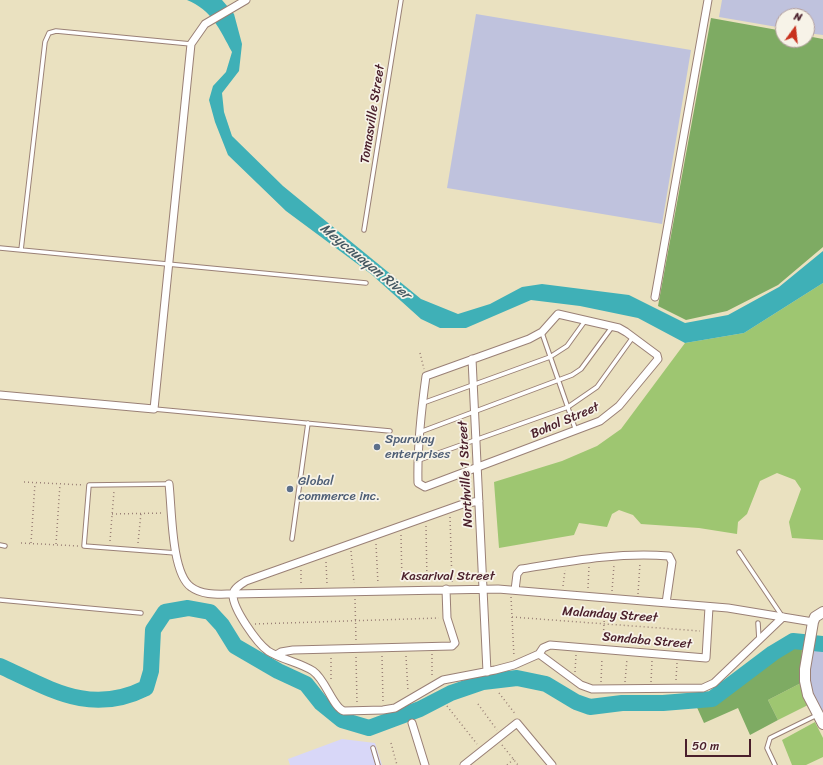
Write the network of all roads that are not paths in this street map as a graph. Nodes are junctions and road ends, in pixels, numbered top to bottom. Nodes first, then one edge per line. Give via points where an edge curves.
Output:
1 (246, 0) edge
2 (401, 0) edge
3 (708, 0) edge
4 (191, 44) junction
5 (364, 230) dead end
6 (0, 248) edge
7 (21, 250) junction
8 (169, 264) junction
9 (366, 282) dead end
10 (655, 297) dead end
11 (585, 321) junction
12 (612, 327) junction
13 (542, 332) junction
14 (634, 337) junction
15 (550, 357) junction
16 (472, 359) junction
17 (559, 381) junction
18 (474, 386) junction
19 (0, 395) edge
20 (422, 403) junction
21 (568, 407) junction
22 (154, 409) junction
23 (475, 411) junction
24 (308, 423) junction
25 (390, 432) dead end
26 (420, 432) junction
27 (576, 432) junction
28 (476, 440) junction
29 (418, 460) junction
30 (478, 468) junction
31 (170, 484) joint
32 (479, 501) junction
33 (292, 538) dead end
34 (0, 545) edge
35 (5, 546) dead end
36 (739, 552) dead end
37 (176, 553) junction
38 (449, 588) junction
39 (484, 588) junction
40 (513, 590) junction
41 (233, 594) junction
42 (0, 600) edge
43 (666, 603) junction
44 (709, 607) junction
45 (823, 612) edge
46 (141, 613) dead end
47 (783, 617) junction
48 (758, 624) dead end
49 (812, 626) junction
50 (759, 640) junction
51 (539, 654) junction
52 (276, 655) junction
53 (487, 672) junction
54 (818, 715) junction
55 (412, 723) dead end
56 (823, 724) edge
57 (373, 748) dead end
58 (378, 765) edge
59 (425, 765) edge
60 (464, 765) edge
61 (552, 765) edge
62 (775, 765) edge

1 - 4 street via 205,24
2 - 5 lane, Tomasville Street
3 - 10 street
4 - 7 lane via 56,31 49,33 44,50
4 - 8 street
6 - 7 lane
7 - 8 lane
8 - 9 lane
8 - 22 street
11 - 12 street
11 - 13 street via 558,314
11 - 15 lane via 567,346
12 - 14 street
12 - 17 lane via 580,369
13 - 15 lane
13 - 16 street
14 - 21 lane via 597,387
14 - 27 street, Bohol Street via 657,355 658,359 609,416
15 - 17 lane
15 - 18 lane
16 - 18 street, Northville 1 Street
16 - 20 street via 426,376
17 - 21 lane
17 - 23 lane
18 - 20 lane
18 - 23 street, Northville 1 Street
19 - 22 street
20 - 26 street
21 - 27 lane
21 - 28 lane
22 - 24 lane
23 - 26 lane
23 - 28 street, Northville 1 Street
24 - 25 lane
24 - 33 lane
26 - 29 street
27 - 30 street, Bohol Street
28 - 29 lane
28 - 30 street, Northville 1 Street
29 - 30 street, Bohol Street via 418,483 425,487
30 - 32 street, Northville 1 Street
31 - 37 street, Kasarival Street
31 - 37 lane via 89,485 84,546
32 - 39 street, Northville 1 Street
32 - 41 street via 246,581 235,589
34 - 35 lane
36 - 47 lane
37 - 41 street, Kasarival Street via 182,575 192,588 204,593
38 - 39 street, Kasarival Street
38 - 41 street, Kasarival Street
38 - 52 street via 447,618 454,645 286,650
39 - 40 street, Kasarival Street
39 - 53 street, Northville 1 Street
40 - 43 street, Kasarival Street
40 - 43 street via 518,571 614,555 669,556 672,562
41 - 52 street via 238,608 259,642
42 - 46 lane
43 - 44 street, Kasarival Street
44 - 47 street, Kasarival Street
44 - 51 street, Sandaba Street via 706,658 546,646
45 - 49 main road via 815,617
47 - 49 street, Kasarival Street
47 - 50 street
48 - 50 lane
49 - 54 main road via 805,669 806,688
50 - 51 street via 710,685 703,688 586,687
51 - 53 street via 514,665
52 - 53 street via 313,671 339,710 396,708 451,678
54 - 56 main road
54 - 62 lane via 770,738 767,748
55 - 59 street
57 - 58 lane
60 - 61 street via 517,723

